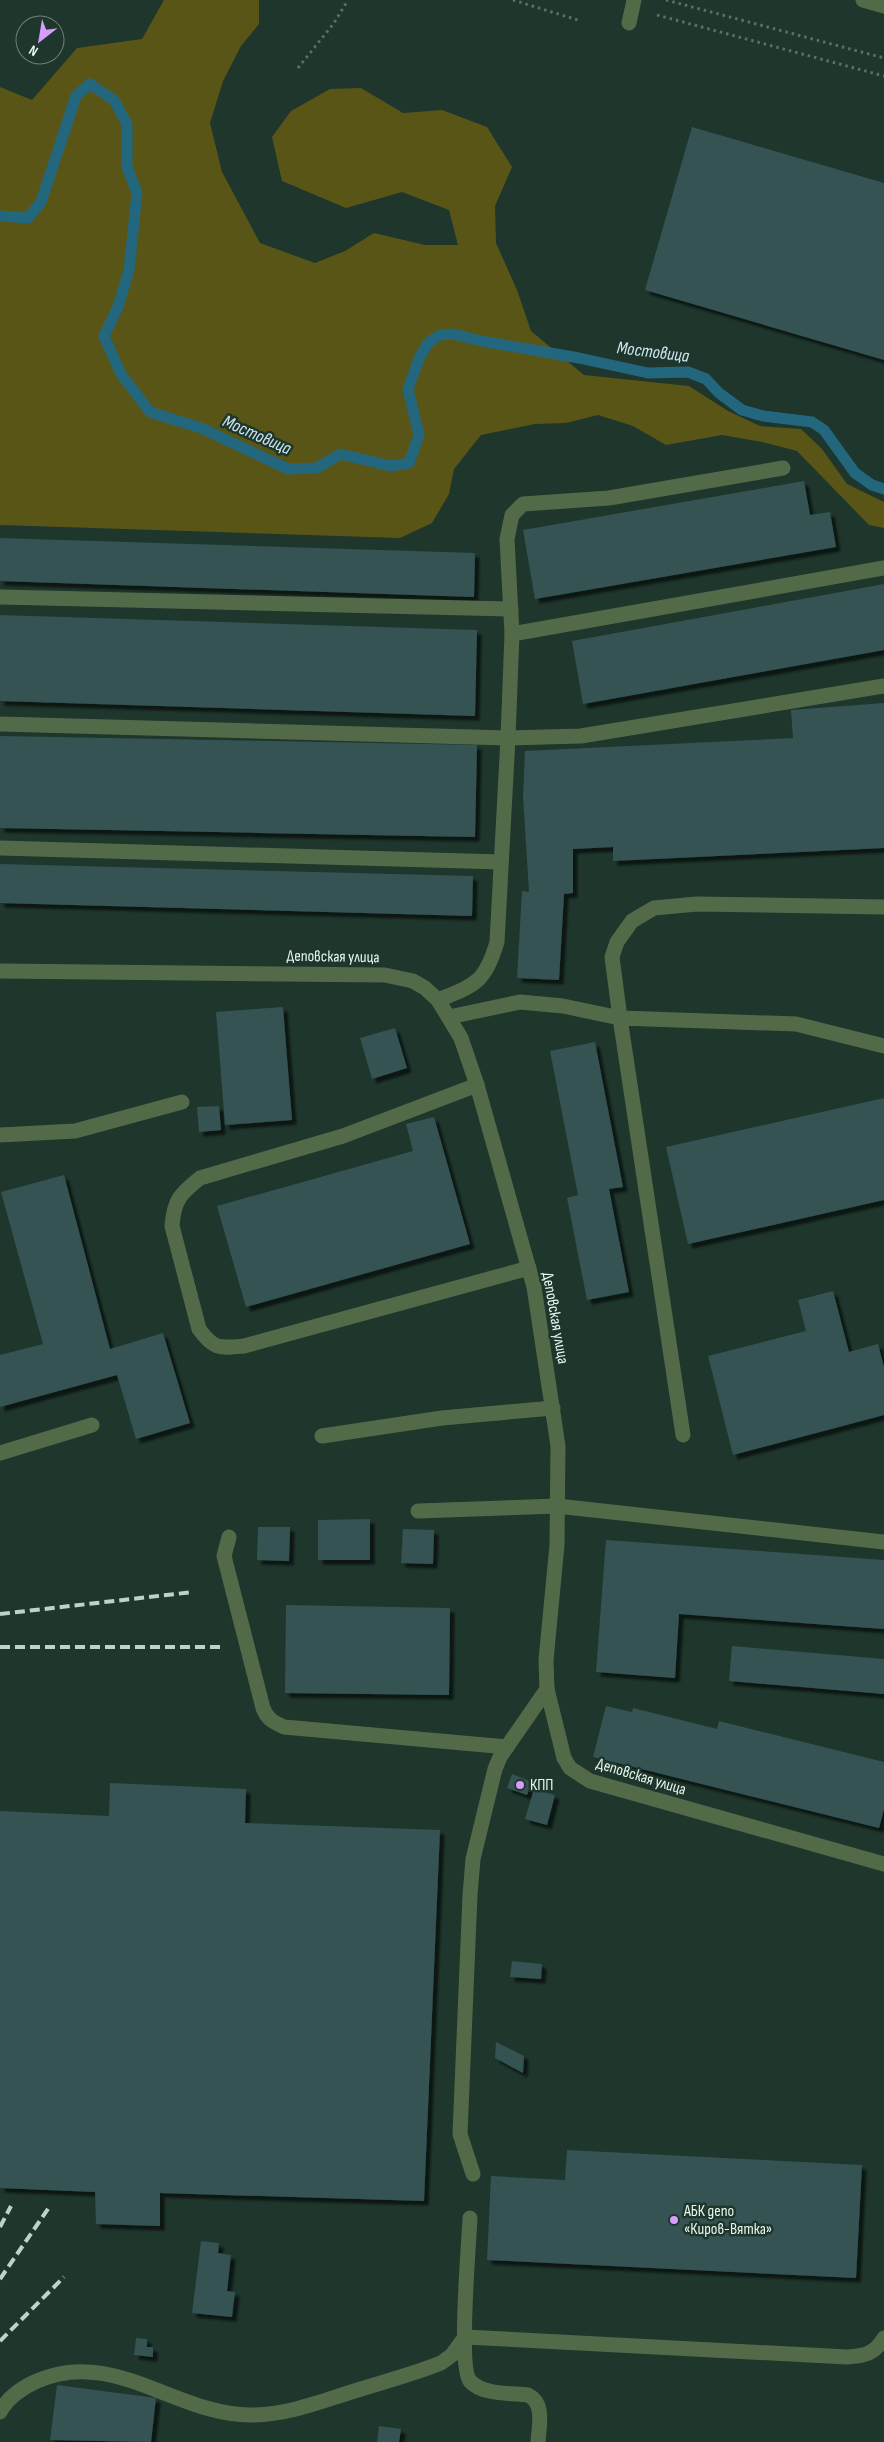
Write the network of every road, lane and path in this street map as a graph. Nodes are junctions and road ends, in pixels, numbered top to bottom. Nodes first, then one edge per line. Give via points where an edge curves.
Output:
1 (348, 0) edge
2 (513, 0) edge
3 (666, 0) edge
4 (863, 0) edge
5 (884, 6) edge
6 (632, 10) edge
7 (581, 21) dead end
8 (884, 58) edge
9 (298, 68) dead end
10 (884, 76) edge
11 (783, 468) dead end
12 (884, 568) edge
13 (0, 597) edge
14 (511, 609) junction
15 (512, 634) junction
16 (884, 686) edge
17 (0, 724) edge
18 (508, 738) junction
19 (0, 848) edge
20 (501, 862) junction
21 (884, 907) edge
22 (0, 971) edge
23 (438, 1000) junction
24 (448, 1017) junction
25 (620, 1018) junction
26 (884, 1046) edge
27 (477, 1085) junction
28 (182, 1102) dead end
29 (0, 1135) edge
30 (529, 1268) junction
31 (553, 1408) junction
32 (92, 1425) dead end
33 (683, 1435) dead end
34 (322, 1436) dead end
35 (0, 1453) edge
36 (557, 1506) junction
37 (418, 1511) dead end
38 (230, 1538) dead end
39 (884, 1542) edge
40 (548, 1689) junction
41 (507, 1747) junction
42 (884, 1864) edge
43 (473, 2174) dead end
44 (470, 2218) dead end
45 (465, 2337) junction
46 (884, 2338) edge
47 (0, 2412) edge
48 (538, 2442) edge

1 - 9 path
2 - 7 path
3 - 8 path
4 - 5 street
6 - 10 path
11 - 14 street via 609,498 523,504 512,515 507,539
12 - 15 street
13 - 14 street
14 - 15 street
15 - 18 street
16 - 18 street via 581,736
17 - 18 street
18 - 20 street
19 - 20 street
20 - 23 street via 496,942 491,963 481,980
21 - 25 street via 697,904 654,908 632,921 617,942 612,957
22 - 23 street, Деповская улица via 385,975 413,981
23 - 24 street, Деповская улица
24 - 25 street via 520,1002 563,1006
24 - 27 street, Деповская улица via 461,1038
25 - 26 street via 796,1024
25 - 33 street
27 - 30 street, Деповская улица
27 - 30 street via 342,1136 200,1178 181,1193 173,1209 172,1226 199,1329 208,1342 224,1348 244,1346
28 - 29 street via 75,1131
30 - 31 street, Деповская улица
31 - 34 street via 442,1418
31 - 36 street, Деповская улица via 558,1446
32 - 35 street
36 - 37 street
36 - 39 street
36 - 40 street, Деповская улица via 557,1545 546,1660
38 - 41 street via 224,1556 266,1717 284,1727
40 - 41 street
40 - 42 street, Деповская улица via 560,1745 570,1768 578,1775
41 - 43 street via 495,1769 482,1816 470,1895 460,2134
44 - 45 street
45 - 46 street via 847,2357 865,2356 876,2350
45 - 47 street via 452,2355 441,2363 284,2411 252,2415 229,2413 174,2398 129,2378 66,2372 29,2385
45 - 48 street via 466,2368 470,2381 488,2390 528,2395 537,2401

